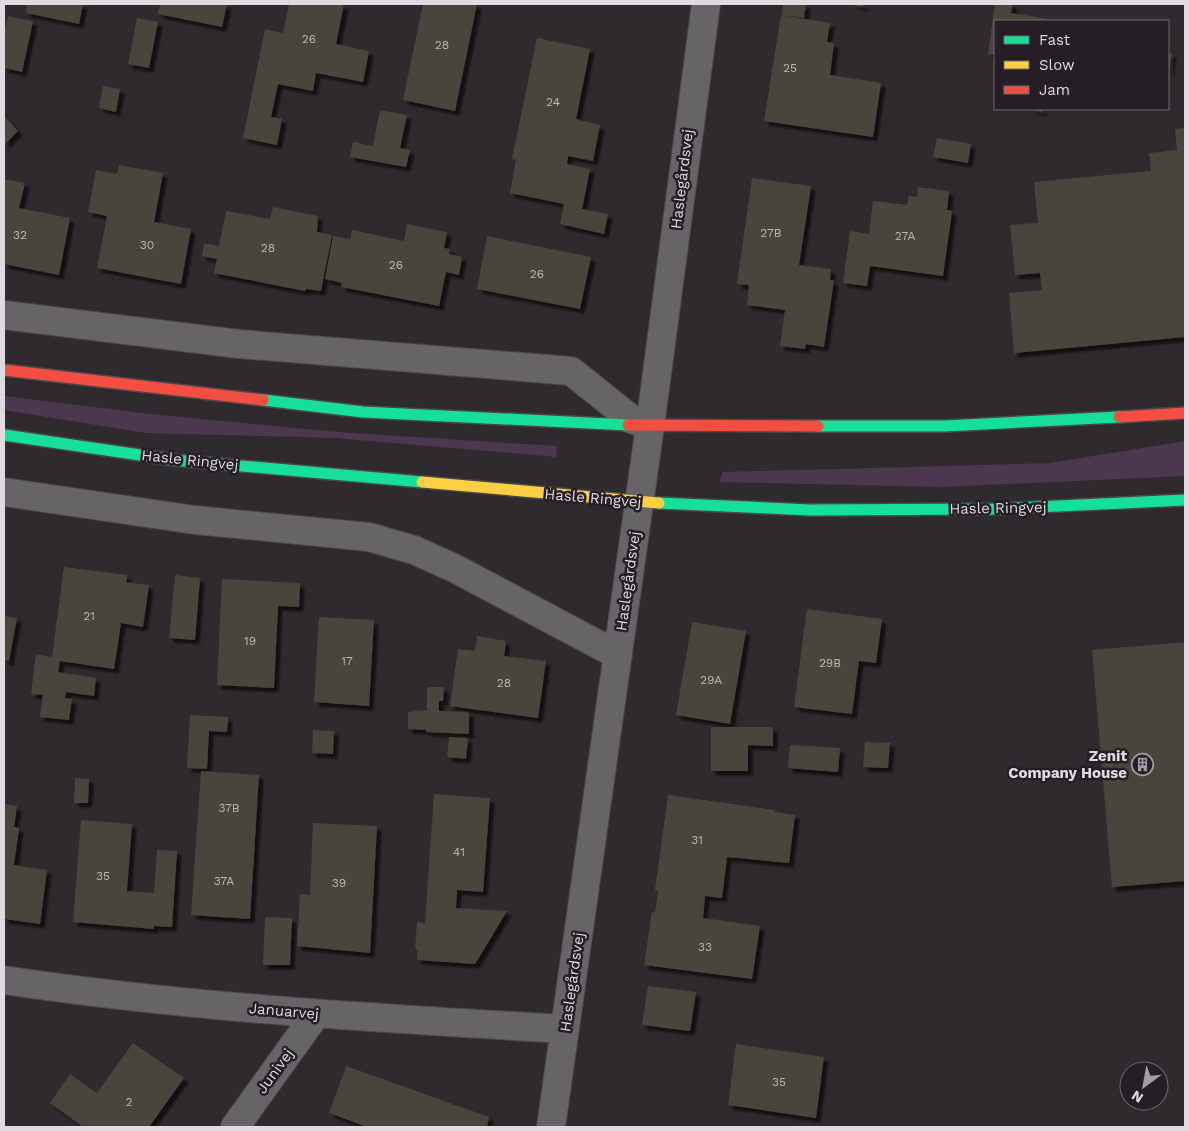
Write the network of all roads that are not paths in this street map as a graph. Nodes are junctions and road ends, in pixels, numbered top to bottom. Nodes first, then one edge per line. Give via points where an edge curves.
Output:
1 (706, 4) edge
2 (4, 315) edge
3 (4, 370) edge
4 (1185, 413) edge
5 (650, 426) junction
6 (4, 435) edge
7 (4, 492) edge
8 (1185, 500) edge
9 (639, 502) junction
10 (618, 655) junction
11 (4, 980) edge
12 (316, 1014) junction
13 (565, 1029) junction
14 (235, 1127) edge
15 (551, 1127) edge

1 - 5 street, Haslegårdsvej
2 - 5 street via 239,344 571,372 631,419
3 - 5 main road via 363,412
4 - 5 main road via 945,426
5 - 9 street, Haslegårdsvej
6 - 9 main road, Hasle Ringvej via 174,460
7 - 10 street via 195,520 369,537 414,550 454,568
8 - 9 main road, Hasle Ringvej via 977,509 810,510
9 - 10 street, Haslegårdsvej
10 - 13 street, Haslegårdsvej
11 - 12 street, Januarvej via 90,993
12 - 13 street, Januarvej
12 - 14 street, Junivej
13 - 15 street, Haslegårdsvej

